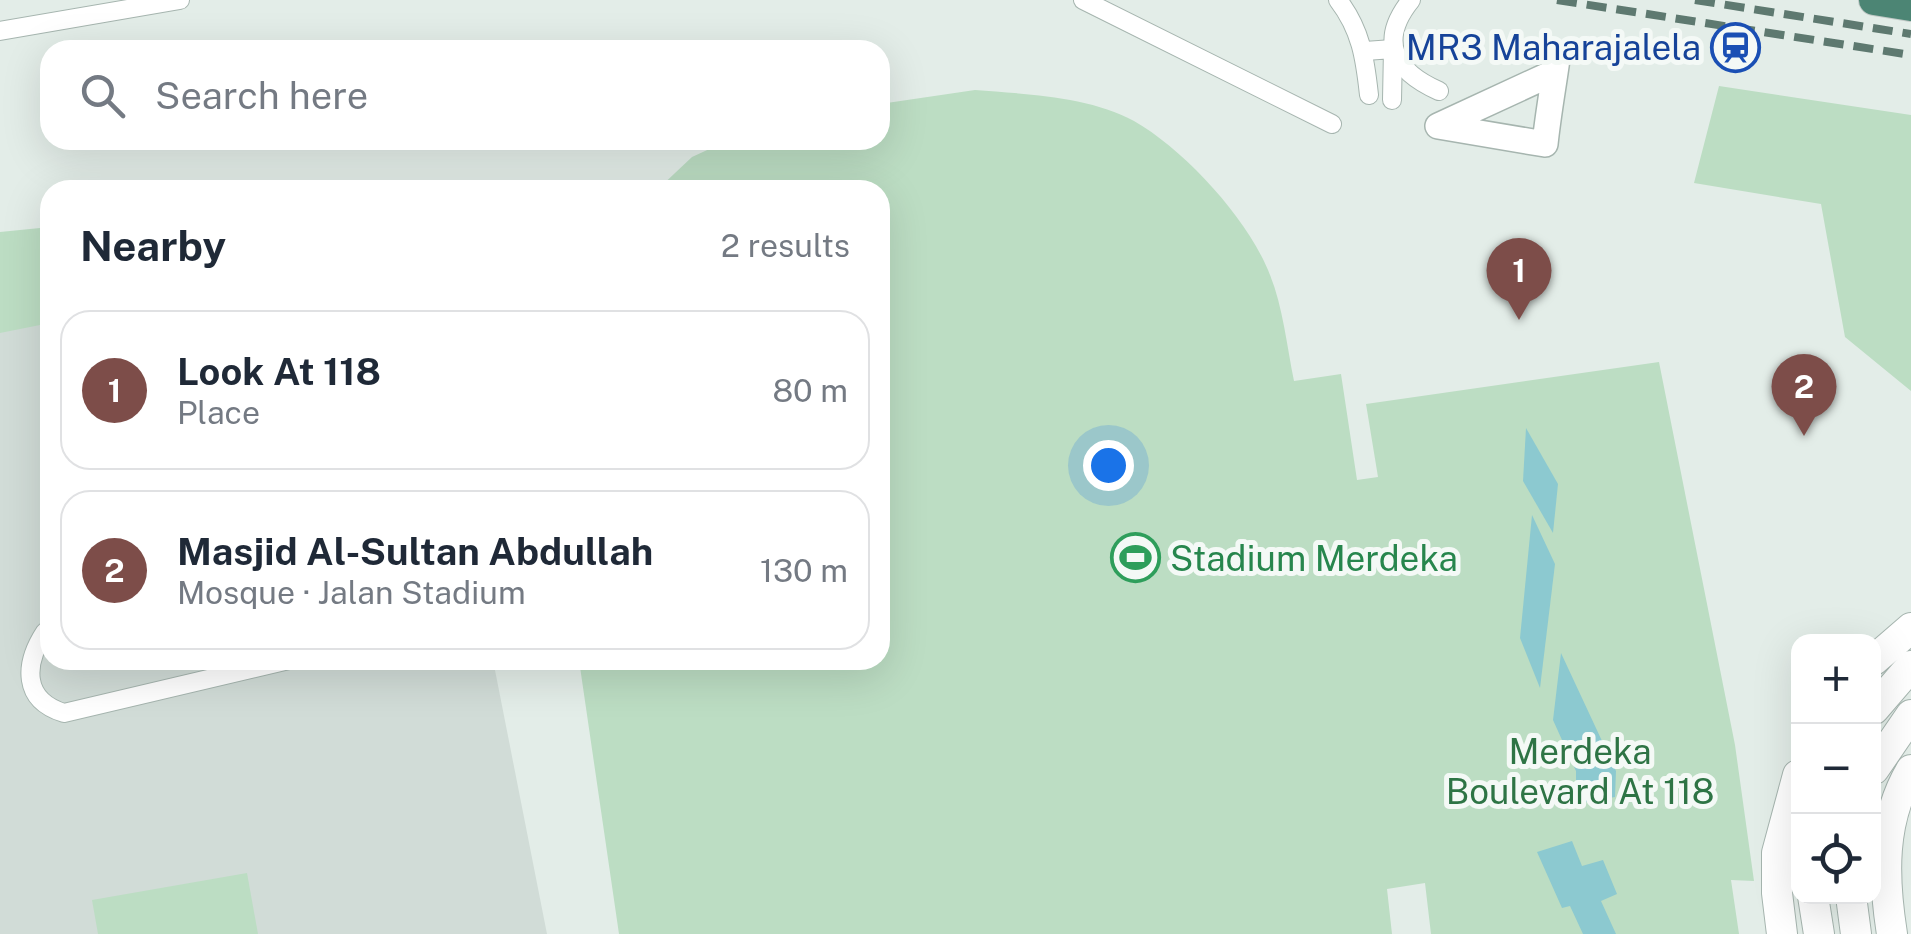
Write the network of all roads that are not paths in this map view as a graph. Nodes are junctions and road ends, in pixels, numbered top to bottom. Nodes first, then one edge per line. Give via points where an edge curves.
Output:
1 (180, 0) edge
2 (1083, 0) edge
3 (1338, 0) edge
4 (1411, 0) edge
5 (1874, 0) edge
6 (1911, 6) edge
7 (0, 31) edge
8 (1392, 50) junction
9 (1365, 52) junction
10 (1439, 91) dead end
11 (1369, 96) dead end
12 (1392, 100) dead end
13 (1332, 124) dead end
14 (1911, 628) edge
15 (40, 640) edge
16 (1881, 654) edge
17 (1911, 666) edge
18 (247, 670) edge
19 (1881, 700) edge
20 (1911, 716) edge
21 (1881, 759) edge
22 (1911, 770) edge
23 (1791, 801) edge
24 (1814, 904) edge
25 (1852, 904) edge
26 (1782, 934) edge
27 (1819, 934) edge
28 (1856, 934) edge
29 (1892, 934) edge

1 - 7 lane
2 - 13 lane
3 - 9 lane
4 - 8 lane via 1397,18
5 - 6 highway
8 - 9 lane
8 - 10 lane via 1404,70
8 - 12 lane
9 - 11 lane
14 - 16 street
15 - 18 lane via 29,674 35,693 64,713
17 - 19 street
20 - 21 street
22 - 29 street via 1885,838
23 - 26 street via 1777,854
24 - 27 street
25 - 28 street

